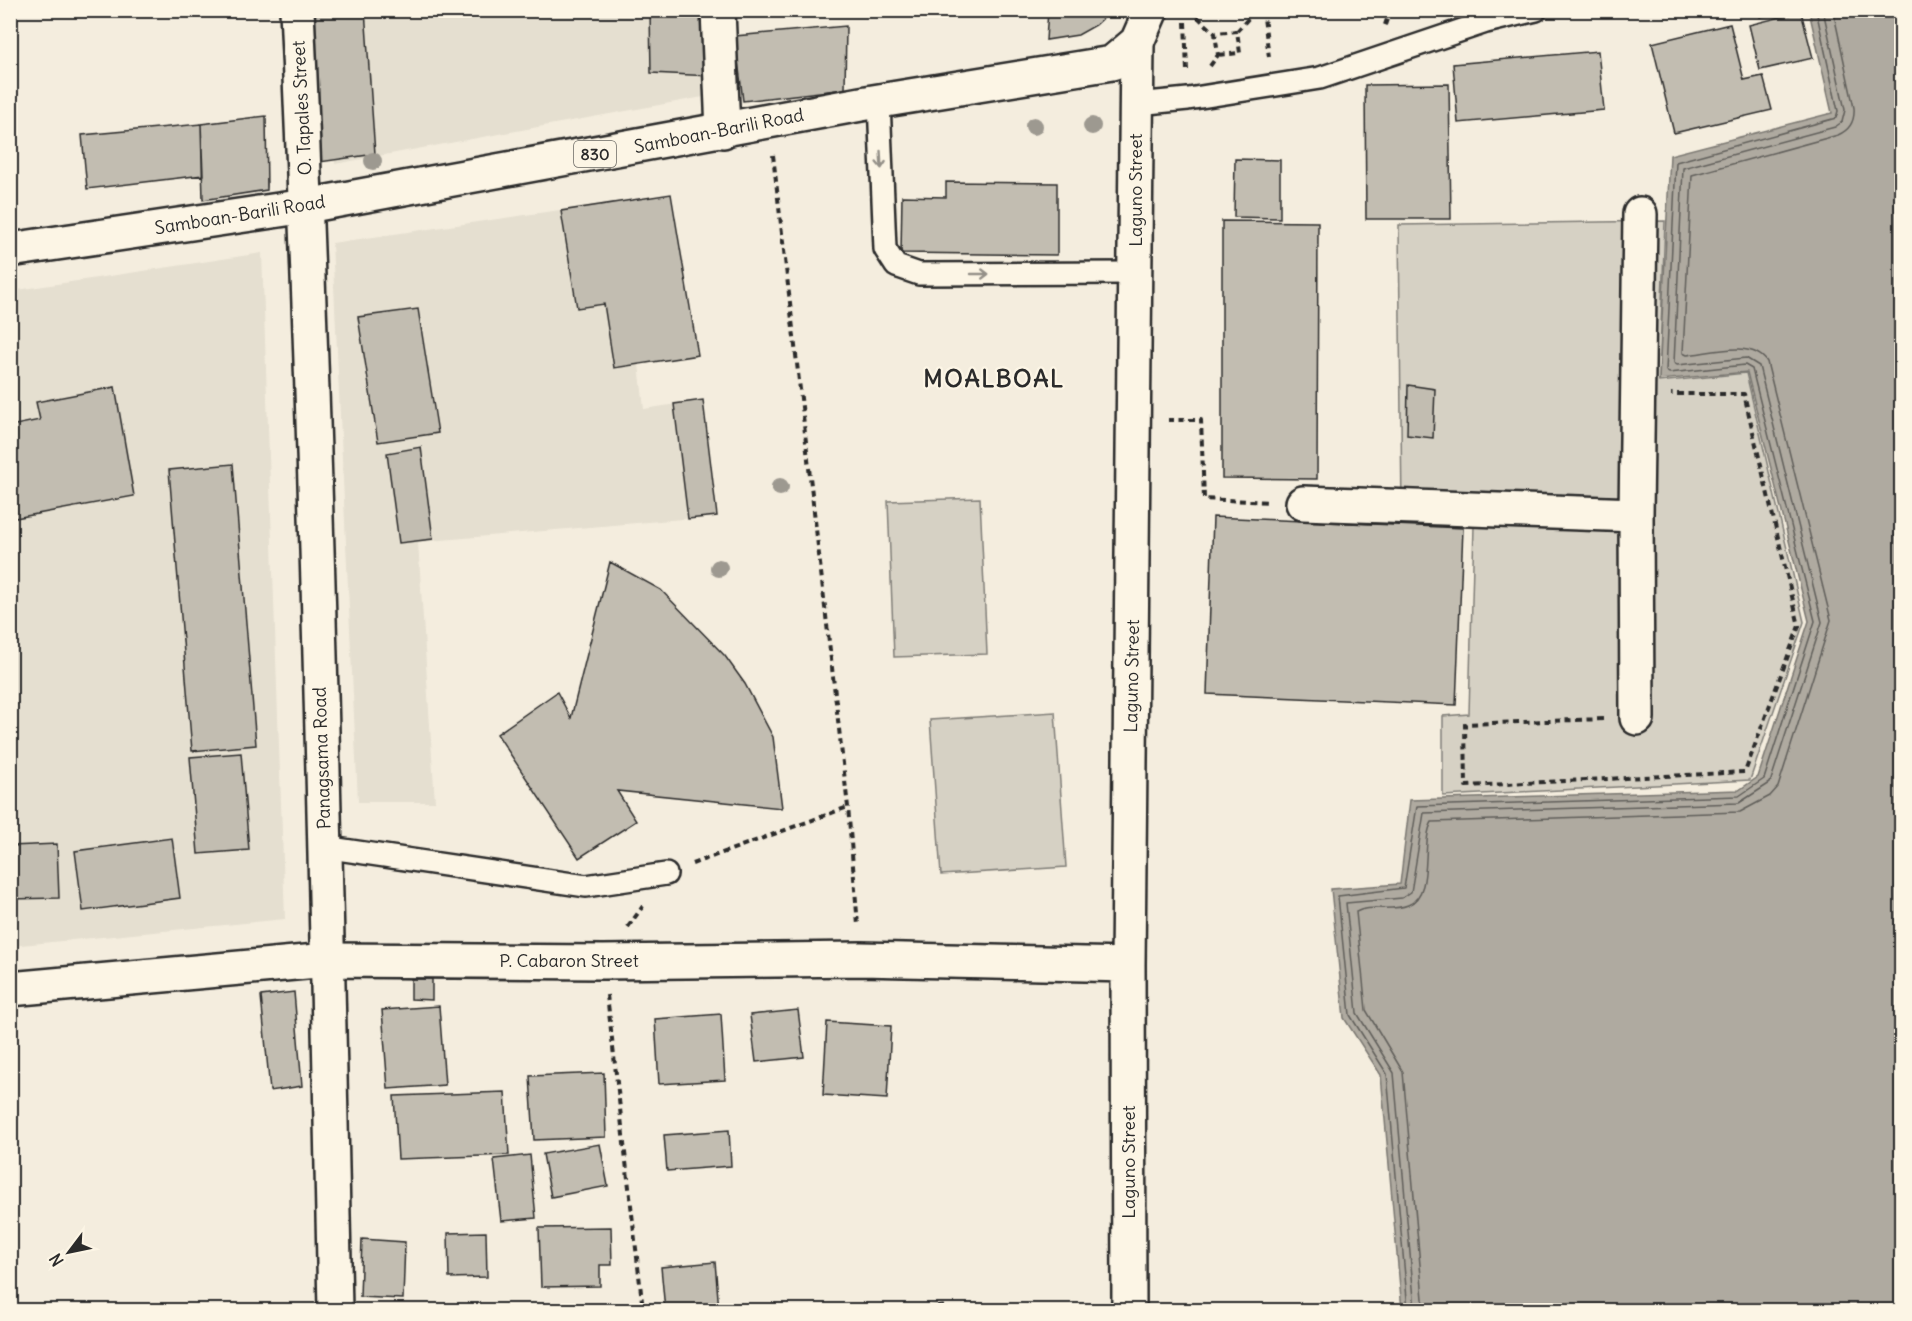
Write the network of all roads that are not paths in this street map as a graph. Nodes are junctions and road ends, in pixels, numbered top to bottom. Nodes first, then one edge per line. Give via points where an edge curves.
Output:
1 (297, 10) edge
2 (718, 10) edge
3 (1151, 10) edge
4 (1536, 10) edge
5 (1137, 42) junction
6 (879, 101) junction
7 (1137, 104) junction
8 (723, 131) junction
9 (306, 206) junction
10 (1640, 214) dead end
11 (10, 250) edge
12 (1136, 273) junction
13 (1303, 503) road end
14 (1636, 515) junction
15 (1637, 718) dead end
16 (324, 847) junction
17 (666, 874) road end
18 (328, 960) junction
19 (1128, 965) junction
20 (10, 989) edge
21 (335, 1311) edge
22 (1129, 1311) edge

1 - 9 main road, O. Tapales Street
2 - 8 main road
3 - 5 main road, Samboan-Barili Road / 830
4 - 7 lane via 1486,22 1320,78
5 - 6 main road, Samboan-Barili Road / 830 via 1112,63
5 - 7 main road, Laguno Street
6 - 8 main road, Samboan-Barili Road / 830
6 -> 12 lane via 885,249 896,266 919,274
7 - 12 main road, Laguno Street
8 - 9 main road, Samboan-Barili Road / 830
9 - 11 main road, Samboan-Barili Road / 830
9 - 16 main road, Panagsama Road
10 - 14 main road
12 - 19 main road, Laguno Street
13 - 14 main road
14 - 15 main road
16 - 17 lane via 586,886
16 - 18 main road, Panagsama Road
18 - 19 main road, P. Cabaron Street via 861,959
18 - 20 main road, P. Cabaron Street
18 - 21 main road, Panagsama Road
19 - 22 main road, Laguno Street

